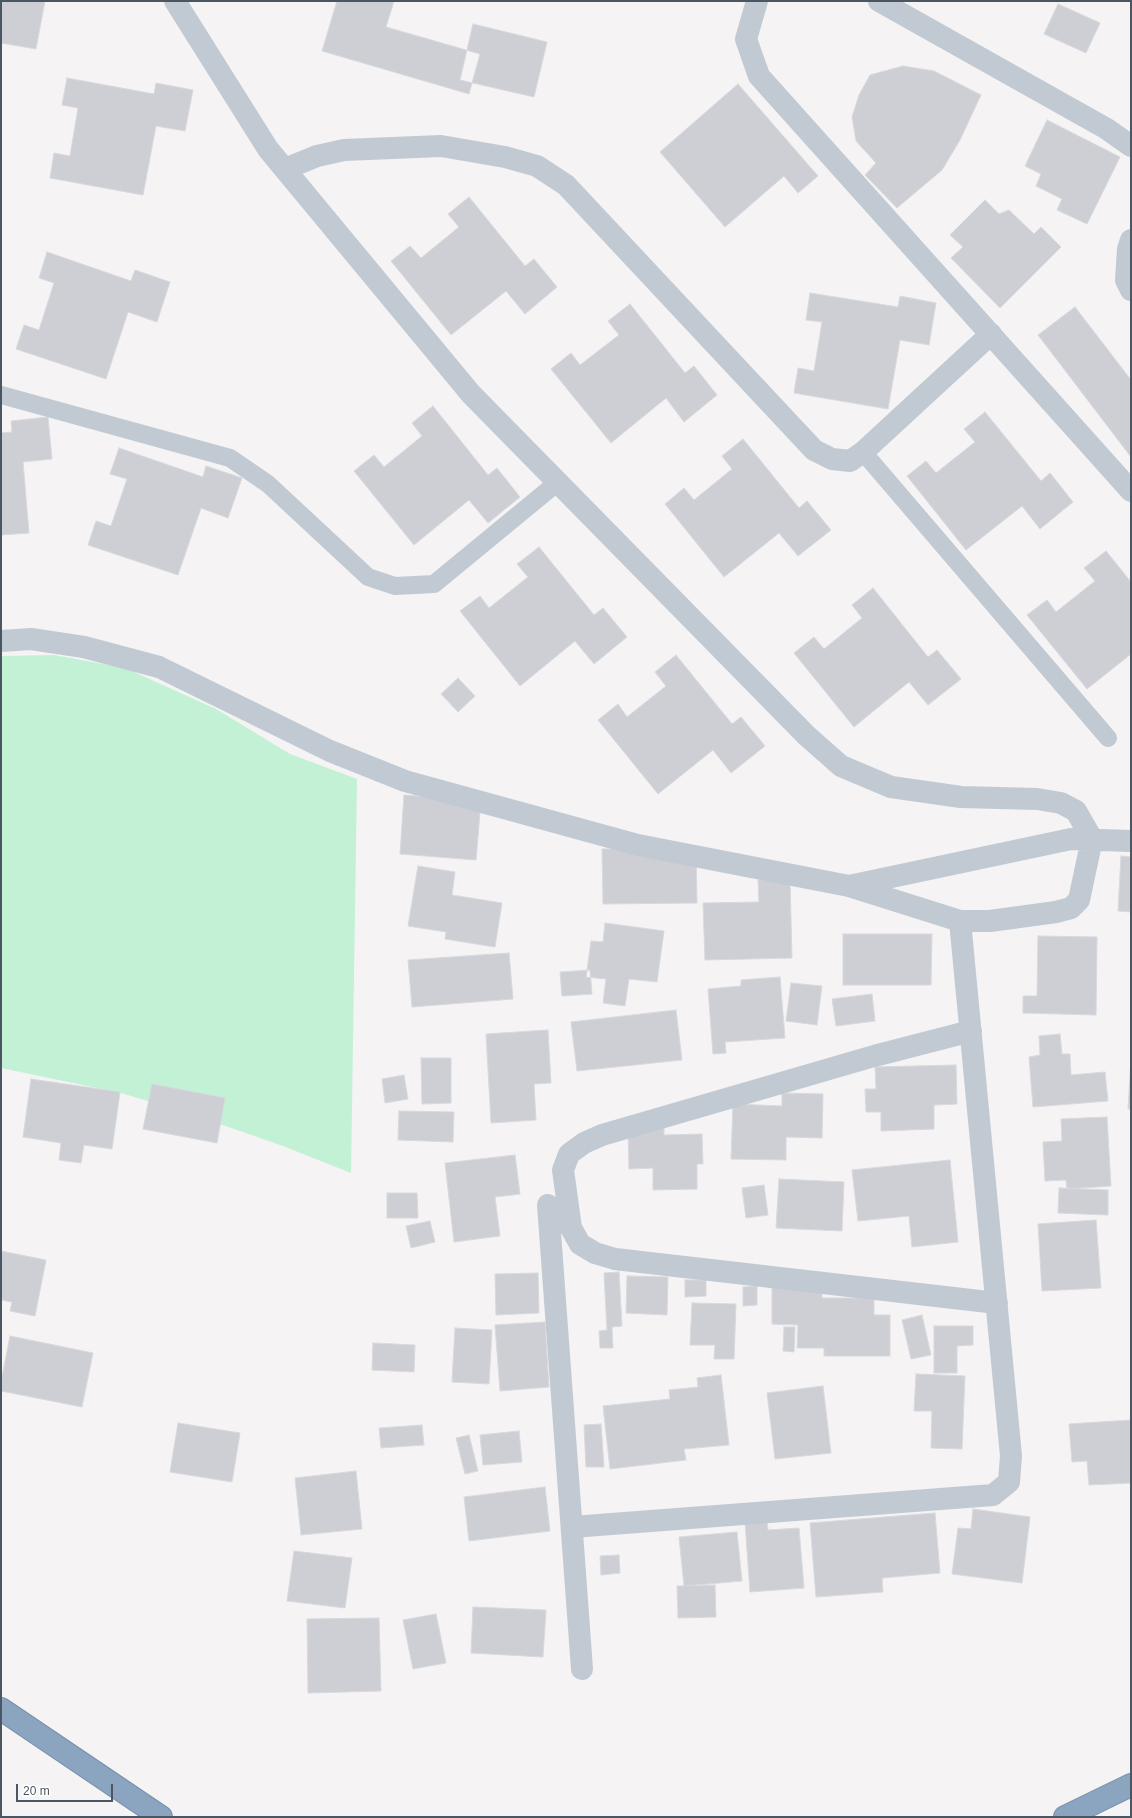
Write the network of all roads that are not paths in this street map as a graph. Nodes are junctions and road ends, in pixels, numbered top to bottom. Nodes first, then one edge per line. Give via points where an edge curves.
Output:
1 (175, 1) edge
2 (757, 1) edge
3 (879, 1) edge
4 (1131, 146) edge
5 (285, 169) junction
6 (1131, 240) edge
7 (1131, 290) edge
8 (990, 334) junction
9 (1, 396) edge
10 (863, 452) junction
11 (558, 482) junction
12 (1131, 491) edge
13 (1, 640) edge
14 (1108, 738) dead end
15 (1092, 839) junction
16 (1131, 841) edge
17 (849, 886) junction
18 (960, 921) junction
19 (971, 1031) junction
20 (548, 1206) dead end
21 (997, 1303) junction
22 (572, 1527) junction
23 (582, 1669) dead end
24 (1, 1709) edge
25 (1131, 1785) edge
26 (161, 1817) edge
27 (1065, 1817) edge

1 - 5 street via 268,149
2 - 8 street via 746,39 759,76
3 - 4 street
5 - 10 street via 317,156 344,150 441,146 505,157 537,166 566,185 814,450 832,459 850,461
5 - 11 street via 472,394
6 - 7 street via 1126,280
8 - 10 street
8 - 12 street
9 - 11 lane via 230,458 268,484 368,577 395,586 434,584
10 - 14 lane
11 - 15 street via 806,736 841,766 891,788 961,797 1037,798 1061,803 1076,811
13 - 17 street via 31,639 84,647 159,667 330,751 404,781 638,845
15 - 16 street
15 - 17 street via 1071,839
15 - 18 street via 1079,900 1071,908 990,921
17 - 18 street
18 - 19 street
19 - 21 street
19 - 21 street via 874,1056 602,1135 584,1143 569,1154 563,1170 571,1228 580,1244 595,1253 615,1259
20 - 22 street
21 - 22 street via 1011,1456 1009,1482 993,1495
22 - 23 street
24 - 26 highway
25 - 27 highway

